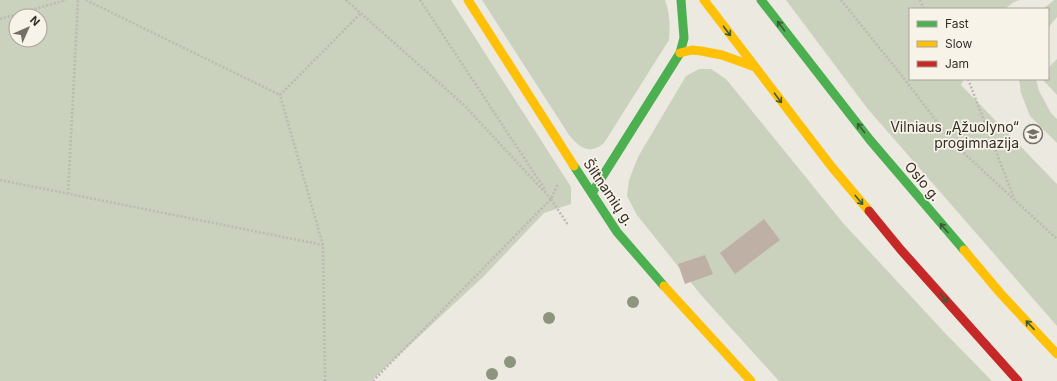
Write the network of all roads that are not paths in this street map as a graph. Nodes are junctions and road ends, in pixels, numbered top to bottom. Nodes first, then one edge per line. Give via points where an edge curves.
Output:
1 (468, 0) edge
2 (680, 0) edge
3 (704, 0) edge
4 (761, 0) edge
5 (680, 53) junction
6 (755, 67) junction
7 (592, 193) junction
8 (1057, 354) edge
9 (751, 381) edge
10 (1018, 381) edge

1 - 7 main road, Šiltnamių g.
2 - 5 main road via 684,38
3 -> 6 main road
8 -> 4 main road, Oslo g. via 1001,294 870,140
5 - 6 main road via 692,50 708,52
5 - 7 main road
6 -> 10 main road via 830,166
7 - 9 main road, Šiltnamių g. via 618,232 670,294

